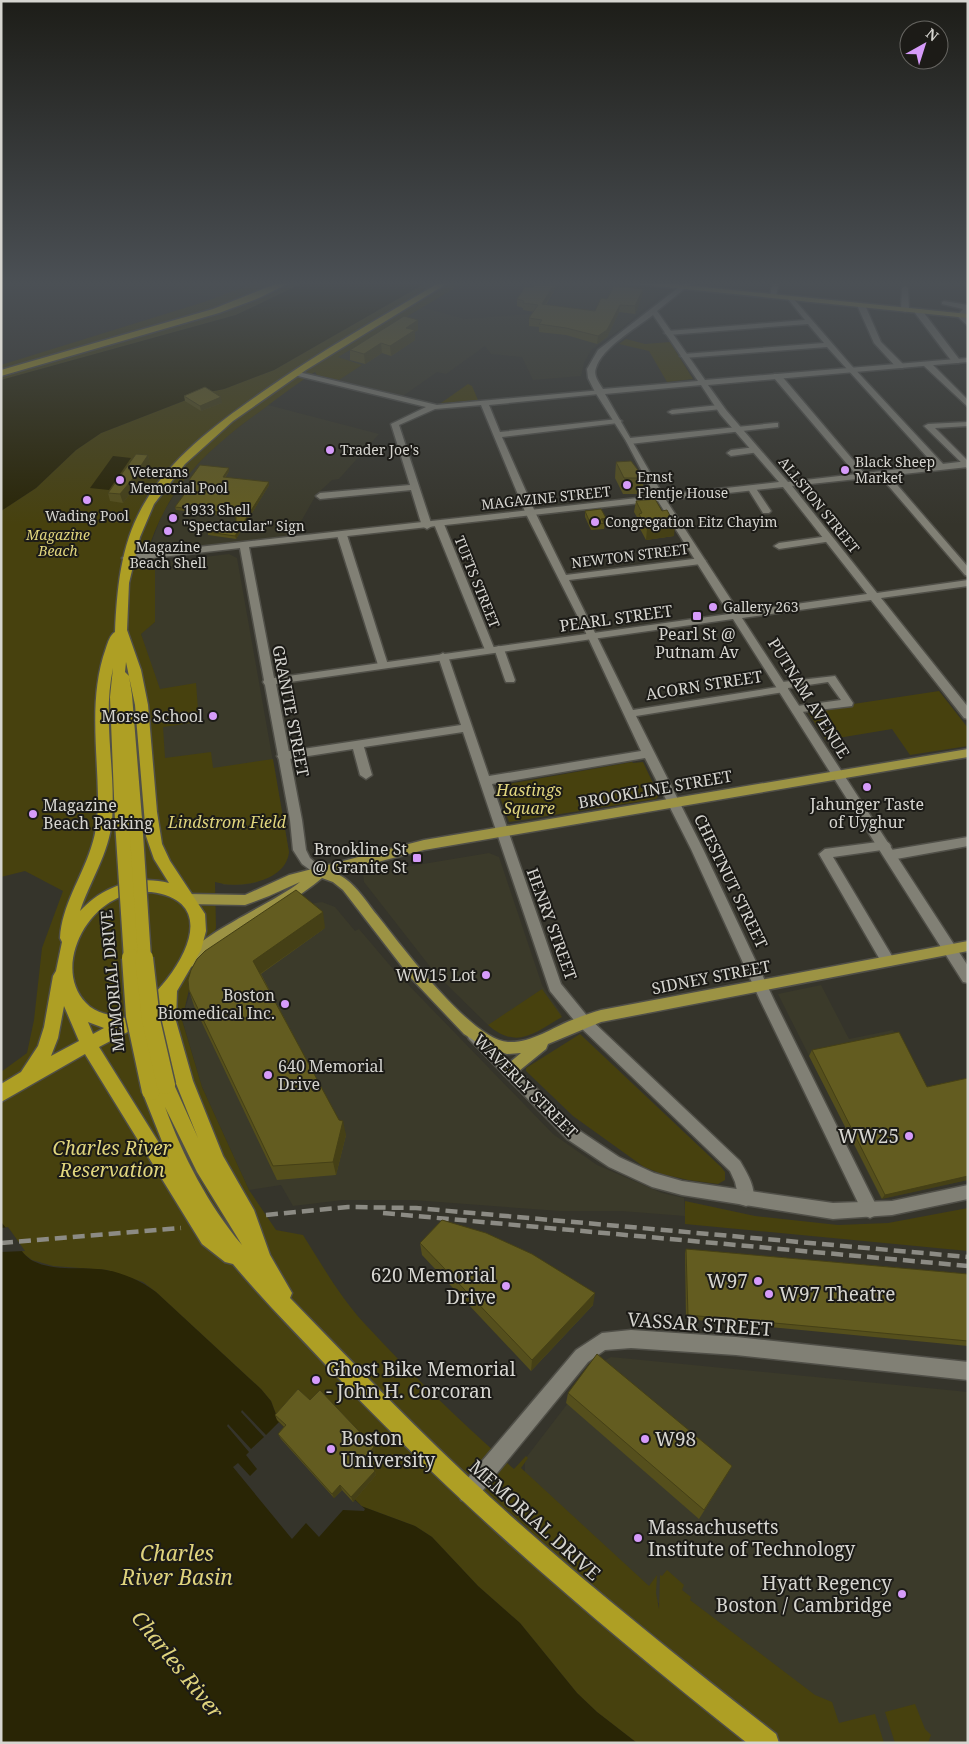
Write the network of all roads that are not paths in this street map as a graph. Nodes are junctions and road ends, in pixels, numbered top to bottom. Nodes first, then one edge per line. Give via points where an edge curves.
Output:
1 (24, 362) edge
2 (38, 362) edge
3 (314, 362) edge
4 (595, 362) edge
5 (688, 362) edge
6 (844, 362) edge
7 (897, 362) edge
8 (943, 362) edge
9 (927, 364) junction
10 (900, 366) junction
11 (1, 369) edge
12 (850, 370) junction
13 (1, 373) edge
14 (297, 373) junction
15 (777, 376) junction
16 (701, 382) junction
17 (599, 392) junction
18 (484, 403) junction
19 (968, 405) edge
20 (432, 406) junction
21 (720, 407) junction
22 (672, 412) dead end
23 (618, 421) junction
24 (968, 424) edge
25 (775, 425) dead end
26 (737, 429) junction
27 (497, 435) junction
28 (630, 441) junction
29 (756, 450) junction
30 (731, 454) dead end
31 (967, 465) edge
32 (941, 467) junction
33 (883, 474) junction
34 (862, 476) junction
35 (786, 485) junction
36 (415, 487) junction
37 (752, 489) junction
38 (320, 496) dead end
39 (661, 499) junction
40 (766, 511) dead end
41 (531, 514) junction
42 (439, 524) junction
43 (427, 526) junction
44 (342, 535) junction
45 (829, 539) junction
46 (244, 546) junction
47 (779, 546) dead end
48 (127, 558) junction
49 (701, 561) junction
50 (968, 573) edge
51 (563, 578) junction
52 (968, 583) edge
53 (874, 596) junction
54 (736, 616) junction
55 (121, 626) junction
56 (592, 636) junction
57 (495, 649) junction
58 (443, 656) junction
59 (382, 665) junction
60 (510, 680) dead end
61 (268, 682) junction
62 (783, 687) junction
63 (797, 710) junction
64 (628, 714) junction
65 (968, 715) edge
66 (466, 728) junction
67 (358, 745) junction
68 (968, 753) edge
69 (648, 754) junction
70 (283, 756) junction
71 (366, 775) dead end
72 (837, 776) junction
73 (484, 782) junction
74 (674, 803) junction
75 (501, 833) junction
76 (968, 841) edge
77 (888, 850) junction
78 (320, 872) junction
79 (187, 899) junction
80 (968, 946) edge
81 (68, 948) junction
82 (950, 949) junction
83 (888, 961) junction
84 (63, 967) junction
85 (182, 967) junction
86 (968, 978) edge
87 (761, 986) junction
88 (169, 987) junction
89 (66, 989) junction
90 (583, 1021) junction
91 (125, 1026) junction
92 (469, 1030) junction
93 (549, 1039) junction
94 (89, 1045) junction
95 (509, 1071) junction
96 (25, 1077) junction
97 (1, 1094) edge
98 (968, 1192) edge
99 (746, 1199) junction
100 (870, 1210) junction
101 (254, 1261) junction
102 (968, 1371) edge
103 (468, 1493) junction
104 (767, 1743) edge

1 - 11 highway
2 - 13 highway
3 - 14 highway, MEMORIAL DRIVE
4 - 17 street, PUTNAM AVENUE via 592,378
5 - 16 street, ALLSTON STREET
6 - 12 street
7 - 10 street
8 - 9 street
9 - 10 street
9 - 19 street
10 - 12 street
12 - 15 street
12 - 32 street
14 - 20 street
14 - 48 highway, MEMORIAL DRIVE via 214,432 181,462 149,504
15 - 16 street
15 - 34 street
16 - 17 street
16 - 21 street, ALLSTON STREET
17 - 18 street
17 - 23 street, PUTNAM AVENUE
18 - 20 street
18 - 27 street, CHESTNUT STREET
20 - 36 street via 395,424
21 - 22 street
21 - 26 street, ALLSTON STREET
23 - 27 street
23 - 28 street, PUTNAM AVENUE
24 - 31 street via 928,426
25 - 26 street
26 - 28 street
26 - 29 street, ALLSTON STREET
27 - 41 street, CHESTNUT STREET
28 - 39 street, PUTNAM AVENUE
29 - 30 street
29 - 35 street, ALLSTON STREET
31 - 32 street, MAGAZINE STREET
32 - 33 street, MAGAZINE STREET
33 - 34 street, MAGAZINE STREET
33 - 50 street
34 - 35 street, MAGAZINE STREET
35 - 37 street, MAGAZINE STREET
35 - 45 street, ALLSTON STREET
36 - 38 street
36 - 43 street
37 - 39 street, MAGAZINE STREET
37 - 40 street
39 - 41 street, MAGAZINE STREET
39 - 49 street, PUTNAM AVENUE
41 - 42 street, MAGAZINE STREET
41 - 51 street, CHESTNUT STREET
42 - 43 street, MAGAZINE STREET
42 - 57 street, TUFTS STREET
43 - 44 street, MAGAZINE STREET
44 - 46 street, MAGAZINE STREET
44 - 59 street
45 - 47 street
45 - 53 street, ALLSTON STREET
46 - 48 street, MAGAZINE STREET
46 - 61 street, GRANITE STREET
48 - 55 highway, MEMORIAL DRIVE
49 - 51 street, NEWTON STREET
49 - 54 street, PUTNAM AVENUE
51 - 56 street, CHESTNUT STREET
52 - 53 street, PEARL STREET
53 - 54 street, PEARL STREET
53 - 65 street, ALLSTON STREET
54 - 56 street, PEARL STREET
54 - 62 street, PUTNAM AVENUE
55 - 79 highway via 136,665 140,690 155,846 163,865
55 - 81 highway via 106,665 102,693 104,823 94,861 71,916
55 - 101 highway, MEMORIAL DRIVE, bridge via 116,709 128,820 135,1016 158,1088 166,1132 194,1190 221,1232
56 - 57 street, PEARL STREET
56 - 64 street, CHESTNUT STREET
57 - 58 street, PEARL STREET
57 - 60 street, TUFTS STREET
58 - 59 street, PEARL STREET
58 - 66 street, HENRY STREET
59 - 61 street, PEARL STREET
61 - 70 street, GRANITE STREET
62 - 63 street, PUTNAM AVENUE
62 - 63 street, ACORN STREET via 830,678 848,702
62 - 64 street, ACORN STREET
63 - 72 street, PUTNAM AVENUE
64 - 69 street, CHESTNUT STREET
66 - 67 street
66 - 73 street, HENRY STREET
67 - 70 street
67 - 71 street
68 - 72 main road, BROOKLINE STREET
69 - 73 street
69 - 74 street, CHESTNUT STREET
70 - 78 street, GRANITE STREET via 296,820 298,851 305,862
72 - 74 main road, BROOKLINE STREET
72 - 77 street, PUTNAM AVENUE
73 - 75 street, HENRY STREET
74 - 75 main road, BROOKLINE STREET
74 - 87 street, CHESTNUT STREET
75 - 78 main road, BROOKLINE STREET via 410,848
75 - 90 street, HENRY STREET via 552,981
76 - 77 street
77 - 82 street, PUTNAM AVENUE
77 - 83 street via 825,854
78 - 79 main road, BROOKLINE STREET via 289,880 250,898 228,901
78 - 85 main road via 301,891 213,939
78 - 92 main road, WAVERLY STREET via 347,887 409,966
79 - 81 highway via 171,889 150,885 117,891 87,911
79 - 85 highway via 195,911 199,929 195,945
80 - 82 main road, SIDNEY STREET
81 - 84 highway
82 - 83 main road, SIDNEY STREET
82 - 86 street, PUTNAM AVENUE
83 - 87 main road, SIDNEY STREET
84 - 89 highway
84 - 96 highway via 51,1037 44,1053
85 - 88 highway
87 - 90 main road, SIDNEY STREET
87 - 100 street, CHESTNUT STREET
88 - 91 highway via 153,1007
88 - 101 highway via 168,1021 181,1073 201,1128 247,1216
89 - 91 highway via 86,1014
89 - 94 highway
90 - 93 main road, SIDNEY STREET
90 - 99 street, HENRY STREET via 735,1166 743,1181
91 - 94 highway
92 - 93 main road, SIDNEY STREET via 486,1041 507,1048 530,1046
92 - 95 street, WAVERLY STREET
93 - 95 main road
94 - 96 highway
94 - 101 highway via 208,1237
95 - 99 street, WAVERLY STREET via 572,1134 624,1168 666,1184
96 - 97 highway
98 - 100 street, WAVERLY STREET
99 - 100 street, WAVERLY STREET via 816,1210
101 - 103 highway, MEMORIAL DRIVE via 291,1310 402,1430
102 - 103 street, VASSAR STREET via 716,1344 611,1339 594,1346 582,1356
103 - 104 highway, MEMORIAL DRIVE via 576,1589

